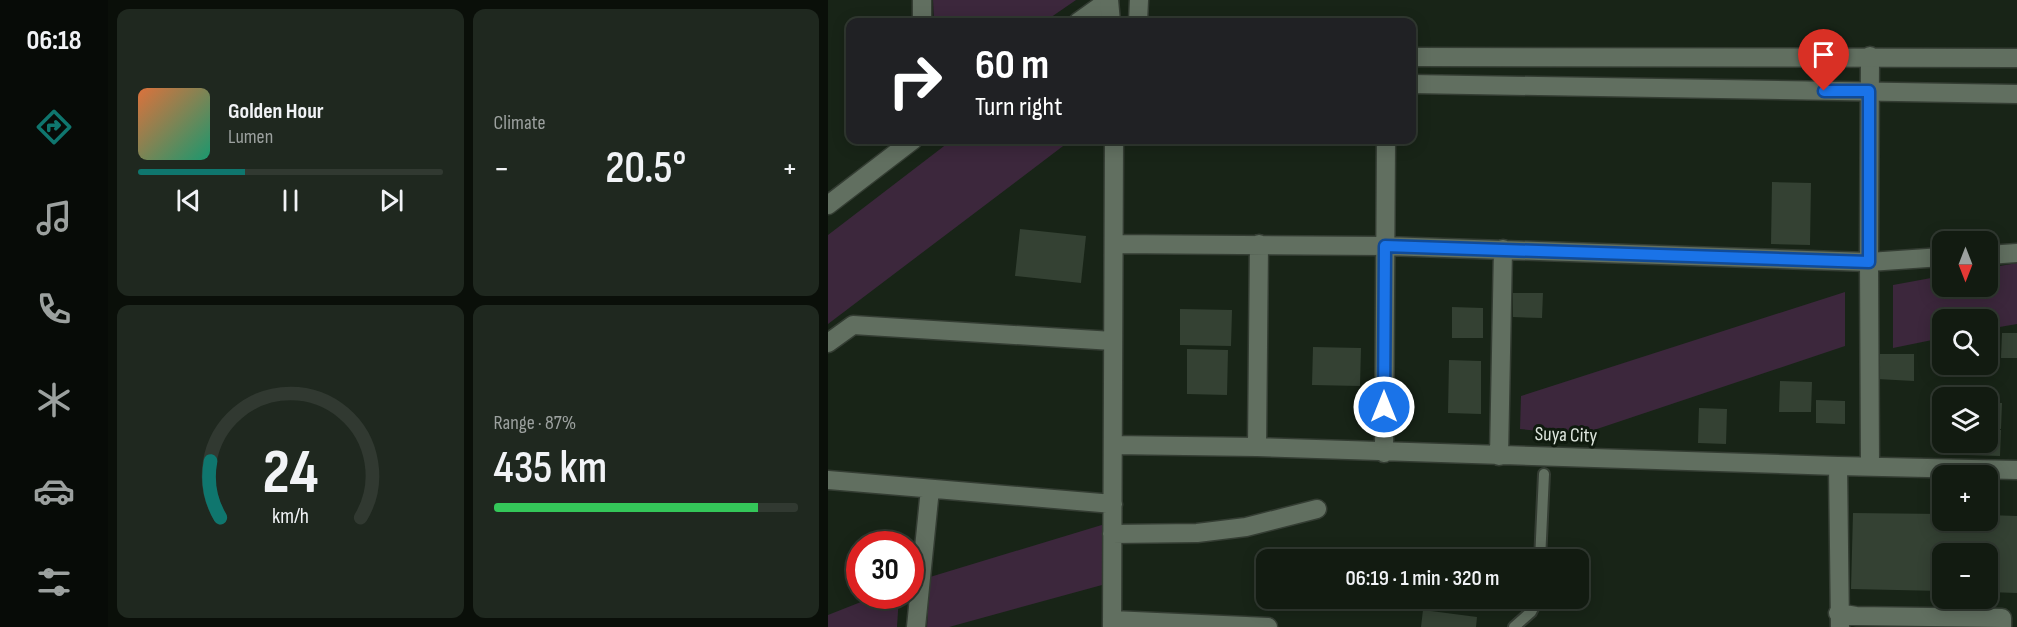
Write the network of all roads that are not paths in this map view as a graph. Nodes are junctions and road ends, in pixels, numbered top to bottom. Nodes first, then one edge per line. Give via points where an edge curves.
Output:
1 (922, 0) edge
2 (1109, 0) edge
3 (1139, 0) edge
4 (922, 18) edge
5 (1084, 18) edge
6 (1111, 18) edge
7 (1138, 18) edge
8 (1416, 57) edge
9 (1870, 57) junction
10 (2017, 58) edge
11 (1416, 84) edge
12 (1869, 91) junction
13 (2017, 94) edge
14 (908, 144) edge
15 (1114, 144) edge
16 (1386, 144) edge
17 (828, 205) edge
18 (1114, 244) junction
19 (1259, 244) junction
20 (1385, 246) junction
21 (1503, 249) junction
22 (2017, 253) edge
23 (1998, 254) edge
24 (1932, 258) edge
25 (1869, 262) junction
26 (1113, 340) junction
27 (828, 343) edge
28 (1113, 445) junction
29 (1257, 447) junction
30 (1384, 453) junction
31 (1499, 456) junction
32 (1838, 466) junction
33 (1870, 466) junction
34 (2017, 470) edge
35 (1544, 474) dead end
36 (828, 480) edge
37 (930, 489) junction
38 (1113, 504) junction
39 (1317, 509) dead end
40 (1112, 534) junction
41 (1541, 549) edge
42 (1532, 609) edge
43 (1839, 620) edge
44 (2007, 621) edge
45 (1112, 624) edge
46 (916, 627) edge
47 (1259, 627) edge
48 (1514, 627) edge

1 - 4 street
2 - 5 street
2 - 6 street
3 - 7 street
8 - 9 street
9 - 10 street
9 - 12 street
11 - 12 street
12 - 13 street
12 - 25 street
14 - 17 street
15 - 18 street
16 - 20 street
18 - 19 street
18 - 26 street
19 - 20 street
19 - 29 street
20 - 21 street
20 - 30 street
21 - 25 street
21 - 31 street
22 - 23 street
24 - 25 street
25 - 33 street
26 - 27 street via 853,325
26 - 28 street
28 - 29 street, Suya City
28 - 38 street
29 - 30 street, Suya City
30 - 31 street, Suya City
31 - 32 street, Suya City
32 - 33 street, Suya City
32 - 43 street
33 - 34 street, Suya City
35 - 41 lane
36 - 37 street
37 - 38 street
37 - 46 street
38 - 40 street
39 - 40 street via 1197,533
40 - 45 street
42 - 48 lane
43 - 44 street via 1856,616
45 - 47 street

